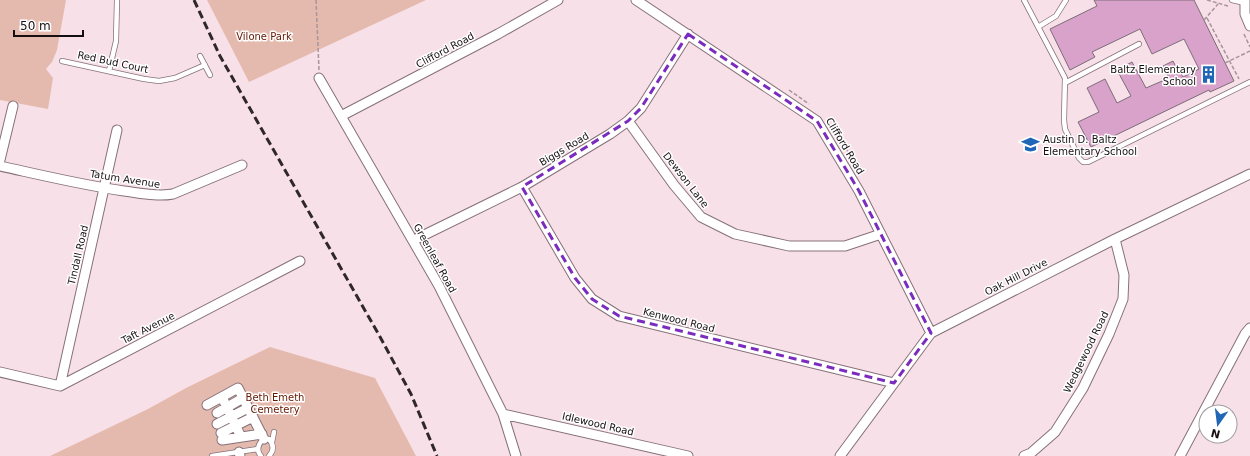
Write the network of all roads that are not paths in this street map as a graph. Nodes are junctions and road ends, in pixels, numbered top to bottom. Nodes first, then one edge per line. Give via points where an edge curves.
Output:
1 (117, 0) edge
2 (558, 0) edge
3 (636, 0) edge
4 (1024, 0) edge
5 (1066, 0) edge
6 (1232, 0) edge
7 (1245, 1) edge
8 (1250, 26) edge
9 (1038, 27) junction
10 (688, 34) junction
11 (1139, 44) dead end
12 (200, 56) dead end
13 (62, 61) dead end
14 (205, 65) junction
15 (109, 71) junction
16 (210, 75) dead end
17 (319, 78) road end
18 (1250, 82) edge
19 (1065, 83) junction
20 (13, 106) dead end
21 (341, 116) junction
22 (628, 120) junction
23 (117, 130) dead end
24 (0, 160) edge
25 (242, 165) dead end
26 (0, 166) edge
27 (1250, 174) edge
28 (522, 187) junction
29 (104, 188) junction
30 (881, 234) junction
31 (1115, 239) junction
32 (414, 240) junction
33 (300, 262) dead end
34 (1250, 328) edge
35 (931, 333) junction
36 (0, 372) edge
37 (894, 383) junction
38 (60, 386) junction
39 (222, 397) junction
40 (243, 398) junction
41 (207, 405) dead end
42 (227, 407) junction
43 (248, 408) junction
44 (217, 413) dead end
45 (503, 414) junction
46 (231, 417) junction
47 (253, 417) junction
48 (217, 424) dead end
49 (236, 426) junction
50 (274, 432) dead end
51 (241, 437) junction
52 (266, 438) junction
53 (258, 449) junction
54 (240, 454) edge
55 (271, 455) edge
56 (212, 456) edge
57 (261, 456) edge
58 (516, 456) edge
59 (688, 456) edge
60 (840, 456) edge
61 (1024, 456) edge
62 (1180, 456) edge

1 - 15 lane via 116,41
2 - 21 street, Clifford Road
3 - 10 street, Clifford Road
4 - 9 lane
5 - 9 lane via 1056,16
6 - 7 lane
7 - 8 street via 1245,14
9 - 19 lane via 1065,78
10 - 22 street, Biggs Road via 641,108
10 - 30 street, Clifford Road via 817,121 860,191
11 - 19 lane
12 - 14 lane
13 - 15 lane, Red Bud Court
14 - 15 lane, Red Bud Court via 175,78 159,81
14 - 16 lane
17 - 21 street, Greenleaf Road
18 - 19 lane via 1088,162 1083,162 1079,158 1065,129
20 - 24 street
21 - 32 street, Greenleaf Road
22 - 28 street, Biggs Road via 610,134
22 - 30 street, Dewson Lane via 674,185 701,217 735,234 789,246 845,246
23 - 29 street, Tindall Road
25 - 29 street, Tatum Avenue via 165,196
26 - 29 street, Tatum Avenue
27 - 31 street, Oak Hill Drive
28 - 32 street, Biggs Road
28 - 37 street, Kenwood Road via 575,278 592,299 619,316
29 - 38 street, Tindall Road
30 - 35 street, Clifford Road
31 - 35 street, Oak Hill Drive
31 - 61 street, Wedgewood Road via 1124,275 1123,299 1109,334 1083,388 1055,432
32 - 45 street, Greenleaf Road
33 - 38 street, Taft Avenue
34 - 62 street
35 - 37 street, Oak Hill Drive
36 - 38 street
37 - 60 street, Oak Hill Drive
39 - 40 street via 238,388
39 - 41 street
39 - 42 street
40 - 42 street
40 - 43 street
42 - 44 street
42 - 46 street
43 - 46 street
43 - 47 street
45 - 58 street, Greenleaf Road
45 - 59 street, Idlewood Road
46 - 48 street
46 - 49 street
47 - 49 street
47 - 52 street
49 - 51 street
49 - 51 street via 221,437
50 - 52 lane
51 - 52 street
52 - 53 lane via 259,444
52 - 55 lane via 273,447
53 - 54 lane
53 - 57 lane
54 - 56 lane

